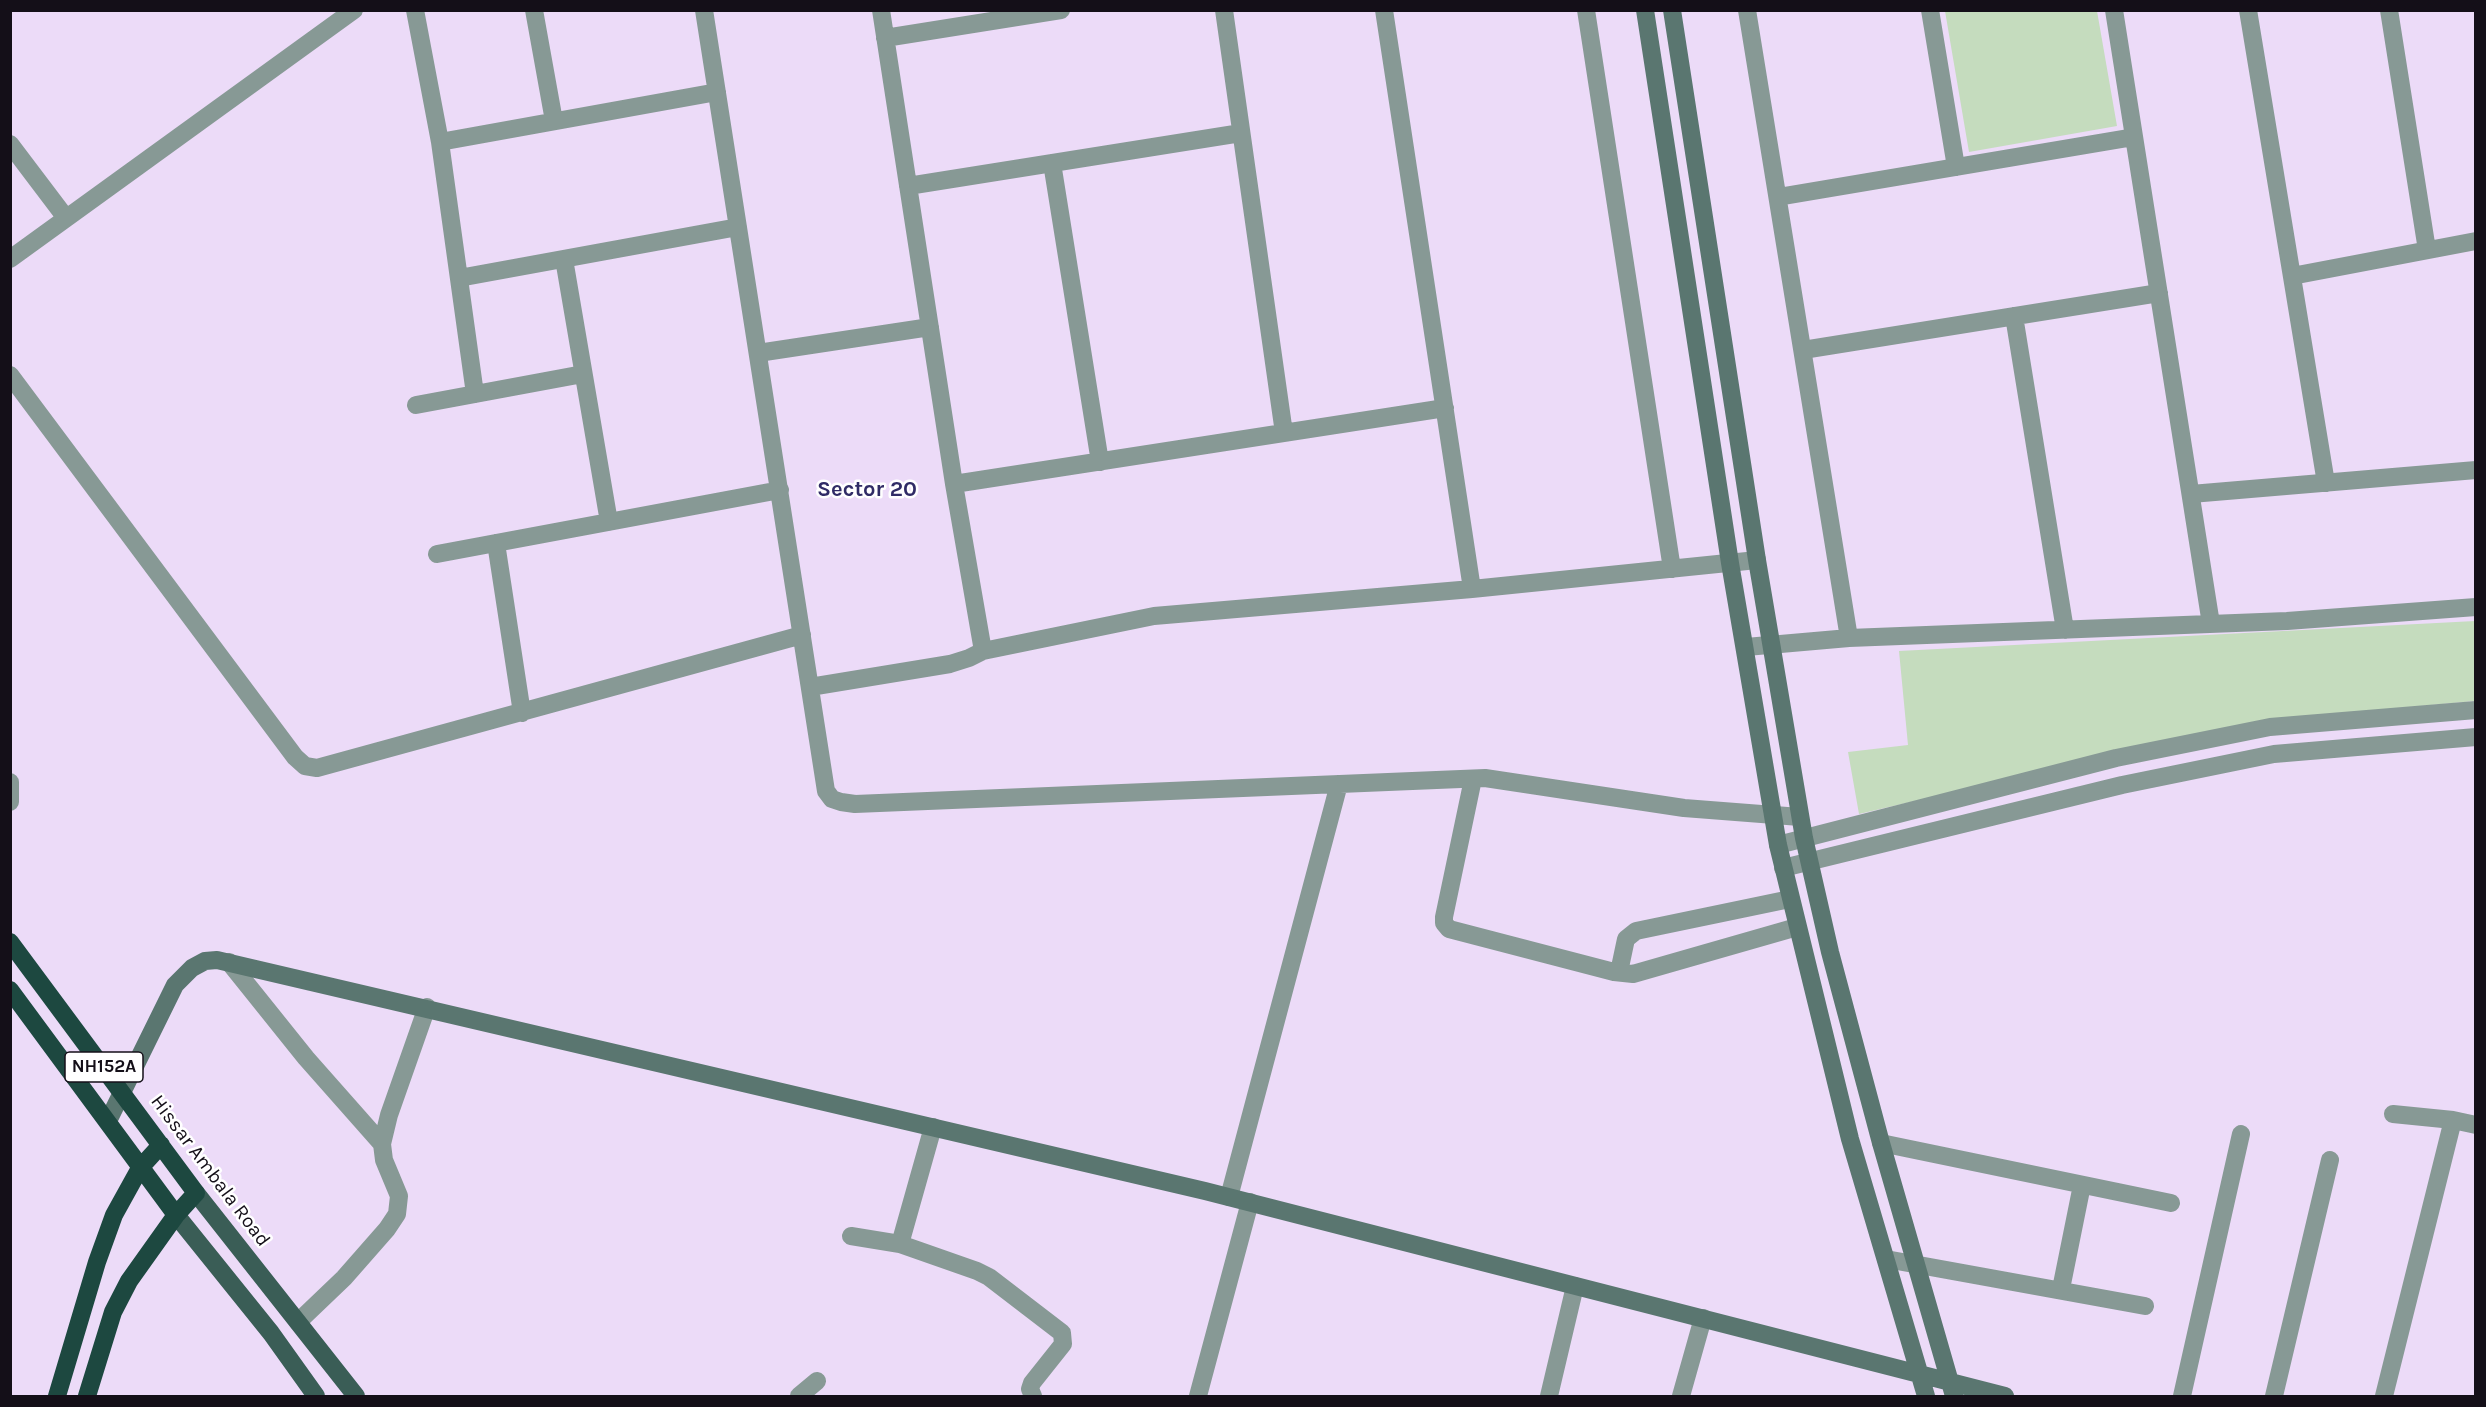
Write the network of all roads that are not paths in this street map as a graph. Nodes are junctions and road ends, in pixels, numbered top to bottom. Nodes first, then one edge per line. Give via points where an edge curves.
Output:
1 (354, 10) edge
2 (415, 10) edge
3 (534, 10) edge
4 (704, 10) edge
5 (881, 10) edge
6 (1061, 10) edge
7 (1224, 10) edge
8 (1384, 10) edge
9 (1586, 10) edge
10 (1645, 10) edge
11 (1672, 10) edge
12 (1748, 10) edge
13 (1930, 10) edge
14 (2115, 10) edge
15 (2248, 10) edge
16 (2389, 10) edge
17 (885, 38) junction
18 (717, 92) junction
19 (554, 121) junction
20 (1241, 133) junction
21 (2134, 137) junction
22 (440, 141) junction
23 (10, 144) edge
24 (1052, 163) junction
25 (1956, 167) junction
26 (908, 186) junction
27 (1778, 197) junction
28 (66, 218) junction
29 (738, 227) junction
30 (2475, 241) edge
31 (2427, 250) junction
32 (10, 259) edge
33 (564, 259) junction
34 (2292, 276) junction
35 (459, 278) junction
36 (2159, 293) junction
37 (2014, 316) junction
38 (930, 327) junction
39 (1803, 350) junction
40 (758, 353) junction
41 (584, 374) junction
42 (10, 375) edge
43 (475, 394) junction
44 (416, 405) dead end
45 (1445, 408) junction
46 (1284, 433) junction
47 (1100, 462) junction
48 (2475, 470) edge
49 (2326, 483) junction
50 (954, 484) junction
51 (780, 490) junction
52 (2190, 494) junction
53 (609, 522) junction
54 (495, 543) junction
55 (437, 554) dead end
56 (1757, 560) junction
57 (1730, 563) junction
58 (1672, 569) junction
59 (1472, 589) junction
60 (2475, 607) edge
61 (2211, 624) junction
62 (2065, 630) junction
63 (802, 635) junction
64 (1849, 638) junction
65 (1773, 645) junction
66 (1746, 647) junction
67 (983, 651) junction
68 (810, 687) junction
69 (2475, 710) edge
70 (522, 713) junction
71 (2475, 737) edge
72 (1473, 779) junction
73 (10, 782) edge
74 (1339, 784) junction
75 (10, 802) edge
76 (1772, 815) junction
77 (1800, 817) junction
78 (1804, 838) junction
79 (1778, 845) junction
80 (1810, 862) junction
81 (1783, 868) junction
82 (1790, 899) junction
83 (1797, 927) junction
84 (10, 942) edge
85 (229, 962) junction
86 (1619, 972) junction
87 (10, 990) edge
88 (427, 1007) junction
89 (123, 1092) junction
90 (2393, 1114) dead end
91 (2453, 1120) junction
92 (108, 1121) junction
93 (2475, 1125) edge
94 (933, 1127) junction
95 (2241, 1134) dead end
96 (1881, 1143) junction
97 (161, 1144) junction
98 (382, 1144) junction
99 (2330, 1160) dead end
100 (140, 1168) junction
101 (2082, 1185) junction
102 (196, 1192) junction
103 (1229, 1197) junction
104 (1250, 1202) junction
105 (2171, 1203) dead end
106 (176, 1215) junction
107 (851, 1236) dead end
108 (900, 1244) junction
109 (1886, 1259) junction
110 (1916, 1264) junction
111 (1575, 1286) junction
112 (2061, 1289) junction
113 (2145, 1306) dead end
114 (1703, 1318) junction
115 (298, 1322) junction
116 (1918, 1373) junction
117 (817, 1381) dead end
118 (1952, 1389) edge
119 (57, 1396) edge
120 (87, 1396) edge
121 (316, 1396) edge
122 (356, 1396) edge
123 (799, 1396) edge
124 (1033, 1396) edge
125 (1198, 1396) edge
126 (1549, 1396) edge
127 (1681, 1396) edge
128 (1926, 1396) edge
129 (2005, 1396) edge
130 (2182, 1396) edge
131 (2274, 1396) edge
132 (2384, 1396) edge

1 - 28 street
2 - 22 street
3 - 19 street
4 - 18 street
5 - 17 street
6 - 17 street
7 - 20 street
8 - 45 street
9 - 58 street
10 - 57 main road
11 - 56 main road
12 - 27 street
13 - 25 street
14 - 21 street
15 - 34 street
16 - 31 street
17 - 26 street
18 - 19 street
18 - 29 street
19 - 22 street
20 - 24 street
20 - 46 street
21 - 25 street
21 - 36 street
22 - 35 street
23 - 28 street
24 - 26 street
24 - 47 street
25 - 27 street
26 - 38 street
27 - 39 street
28 - 32 street
29 - 33 street
29 - 40 street
30 - 31 street
31 - 34 street
33 - 35 street
33 - 41 street
34 - 49 street
35 - 43 street
36 - 37 street
36 - 52 street
37 - 39 street
37 - 62 street
38 - 40 street
38 - 50 street
39 - 64 street
40 - 51 street
41 - 43 street
41 - 53 street
42 - 70 street via 300,763 317,768
43 - 44 street
45 - 46 street
45 - 59 street
46 - 47 street
47 - 50 street
48 - 49 street
49 - 52 street
50 - 67 street
51 - 53 street
51 - 63 street
52 - 61 street
53 - 54 street
54 - 55 street
54 - 70 street
56 - 57 street
56 - 65 main road
57 - 58 street
57 - 66 main road
58 - 59 street
59 - 67 street via 1154,616
60 - 61 street
61 - 62 street
62 - 64 street
63 - 68 street
63 - 70 street
64 - 65 street
65 - 66 street
65 - 77 main road
66 - 76 main road
67 - 68 street via 950,664
68 - 74 street via 826,791 841,802
69 - 78 street via 2270,727 2116,758
71 - 80 street via 2274,754 2122,785
72 - 74 street
72 - 76 street via 1684,808
72 - 86 street via 1444,917 1447,927
73 - 75 street
74 - 103 street
76 - 77 street
76 - 79 main road
77 - 78 main road
78 - 79 street
78 - 80 main road
79 - 81 main road
80 - 81 street
80 - 96 main road
81 - 82 main road
82 - 83 main road
82 - 86 street via 1636,931 1626,939
83 - 86 street via 1637,974
83 - 109 main road via 1850,1139
84 - 89 highway, Hissar Ambala Road / NH152A
85 - 88 main road
85 - 89 main road via 205,961 175,985
85 - 98 street
87 - 92 highway, NH152A
88 - 94 main road
88 - 98 street
89 - 92 main road
89 - 97 highway, Hissar Ambala Road / NH152A
90 - 91 street
91 - 93 street
91 - 132 street
92 - 100 highway, NH152A
94 - 103 main road
94 - 108 street
95 - 130 street
96 - 101 street
96 - 110 main road
97 - 100 highway
97 - 102 highway, Hissar Ambala Road / NH152A
98 - 115 street via 384,1160 399,1196 397,1214 344,1278
99 - 131 street
100 - 106 highway, NH152A
100 - 119 highway via 111,1224
101 - 105 street
101 - 112 street
102 - 106 highway
102 - 115 main road, Hissar Ambala Road
103 - 104 main road
104 - 111 main road
104 - 125 street
106 - 120 highway via 129,1281 113,1312
106 - 121 main road
107 - 108 street
108 - 124 street via 989,1277 1062,1333 1063,1344 1032,1383
109 - 110 street
109 - 116 main road
110 - 112 street
110 - 118 main road
111 - 114 main road
111 - 126 street
112 - 113 street
114 - 116 main road
114 - 127 street
115 - 122 main road, Hissar Ambala Road
116 - 118 main road
116 - 128 main road
117 - 123 street
118 - 129 main road

